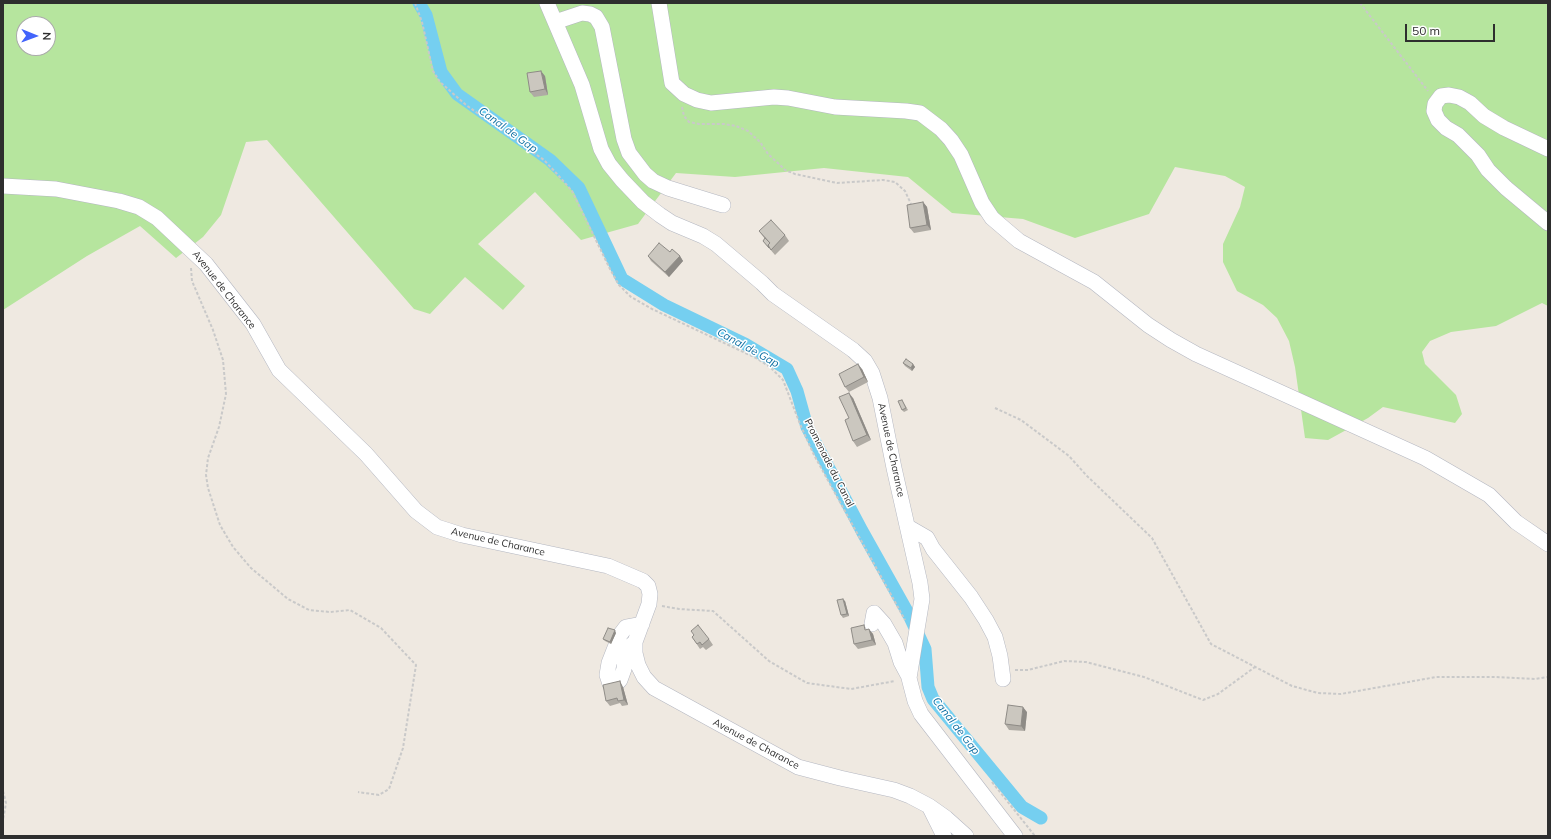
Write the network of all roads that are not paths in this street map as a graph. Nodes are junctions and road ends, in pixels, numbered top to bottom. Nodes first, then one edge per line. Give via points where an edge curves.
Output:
1 (547, 3) edge
2 (659, 3) edge
3 (555, 22) junction
4 (1548, 149) edge
5 (3, 186) edge
6 (723, 205) dead end
7 (1548, 223) edge
8 (908, 527) junction
9 (1548, 544) edge
10 (642, 624) junction
11 (872, 624) dead end
12 (635, 642) junction
13 (1002, 674) road end
14 (909, 678) junction
15 (928, 806) junction
16 (944, 836) edge
17 (966, 836) edge
18 (1015, 836) edge

1 - 3 street, Avenue de Charance
2 - 9 street via 672,83 684,94 711,103 774,97 835,107 920,113 951,140 992,218 1019,241 1094,282 1148,325 1196,354 1425,458 1490,495 1516,522
3 - 6 street via 582,13 596,17 602,27 624,139 629,153 645,174 668,188
3 - 8 street, Avenue de Charance via 582,85 601,149 609,164 644,202 672,223 716,244 773,294 865,361 880,398
4 - 7 street via 1504,128 1459,97 1441,96 1434,104 1438,120 1458,135 1506,188
5 - 10 street, Avenue de Charance via 56,189 119,200 139,207 157,218 206,264 253,324 279,370 366,454 416,511 437,526 462,535 608,566 643,581 648,586 650,594
8 - 13 street via 927,538 986,620 995,637
8 - 14 street, Avenue de Charance via 922,599 913,626
10 - 12 street, Avenue de Charance
10 - 12 street via 626,627 620,635 609,663 607,675 610,684 620,680 625,654
11 - 14 street via 874,613 895,643
12 - 15 street, Avenue de Charance via 638,666 644,677 654,688 686,706 798,768 894,790
14 - 18 street, Avenue de Charance via 914,701 921,714
15 - 16 street
15 - 17 street, Avenue de Charance

